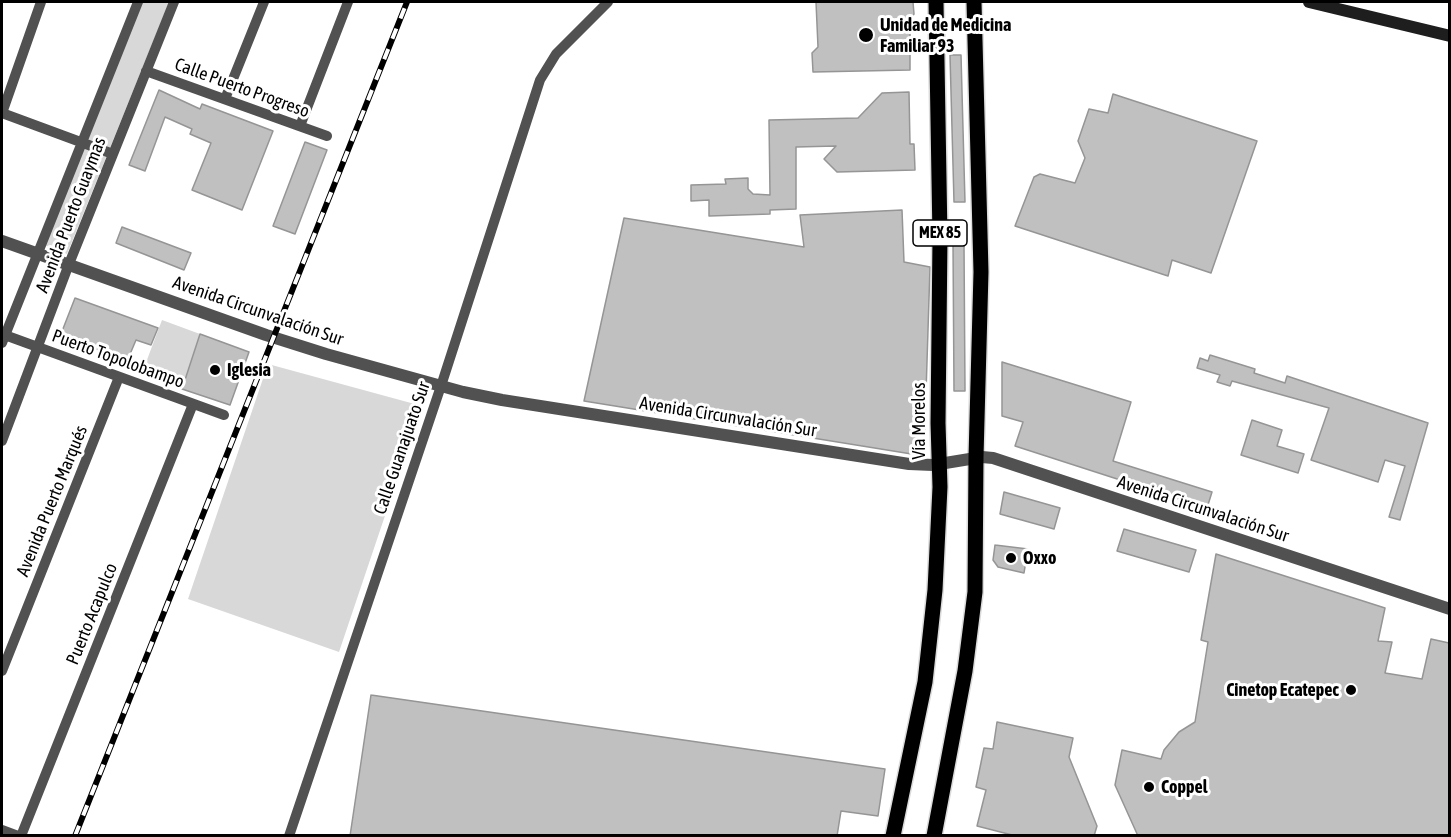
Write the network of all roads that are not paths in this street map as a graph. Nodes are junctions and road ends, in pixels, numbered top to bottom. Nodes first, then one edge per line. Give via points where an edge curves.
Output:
1 (41, 2) edge
2 (138, 2) edge
3 (174, 2) edge
4 (264, 2) edge
5 (348, 2) edge
6 (608, 2) edge
7 (936, 2) edge
8 (974, 2) edge
9 (1309, 2) edge
10 (1449, 36) edge
11 (146, 71) junction
12 (225, 99) junction
13 (2, 113) edge
14 (300, 126) junction
15 (327, 136) dead end
16 (82, 143) junction
17 (113, 154) junction
18 (2, 241) edge
19 (38, 254) junction
20 (69, 264) junction
21 (3, 337) edge
22 (38, 347) junction
23 (119, 377) junction
24 (441, 386) junction
25 (193, 404) junction
26 (224, 415) dead end
27 (2, 441) edge
28 (976, 458) junction
29 (939, 465) junction
30 (1449, 609) edge
31 (2, 671) edge
32 (2, 830) edge
33 (20, 836) edge
34 (290, 836) edge
35 (893, 836) edge
36 (934, 836) edge

1 - 13 street
2 - 16 street, Avenida Puerto Guaymas
3 - 11 street, Avenida Puerto Guaymas
4 - 12 street
5 - 14 street
6 - 24 street, Calle Guanajuato Sur via 544,71
7 - 29 main road, Vía Morelos / MEX 85
8 - 28 main road, MEX 85 via 981,272
9 - 10 main road
11 - 12 street, Calle Puerto Progreso
11 - 17 street, Avenida Puerto Guaymas
12 - 14 street, Calle Puerto Progreso
13 - 16 street
14 - 15 street, Calle Puerto Progreso
16 - 17 street
16 - 19 street, Avenida Puerto Guaymas
17 - 20 street, Avenida Puerto Guaymas
18 - 19 street, Avenida Circunvalación Sur
19 - 20 street, Avenida Circunvalación Sur
19 - 21 street, Avenida Puerto Guaymas
20 - 22 street, Avenida Puerto Guaymas
20 - 24 street, Avenida Circunvalación Sur via 266,335
21 - 22 street, Puerto Topolobampo
22 - 23 street, Puerto Topolobampo
22 - 27 street, Avenida Puerto Guaymas
23 - 25 street, Puerto Topolobampo
23 - 31 street, Avenida Puerto Marqués
24 - 29 street, Avenida Circunvalación Sur via 522,404 909,464
24 - 34 street, Calle Guanajuato Sur
25 - 26 street, Puerto Topolobampo
25 - 33 street, Puerto Acapulco
28 - 29 street, Avenida Circunvalación Sur
28 - 30 street, Avenida Circunvalación Sur via 993,458
28 - 36 main road, MEX 85 via 972,621
29 - 35 main road, Vía Morelos / MEX 85 via 935,590 925,682
32 - 33 street

